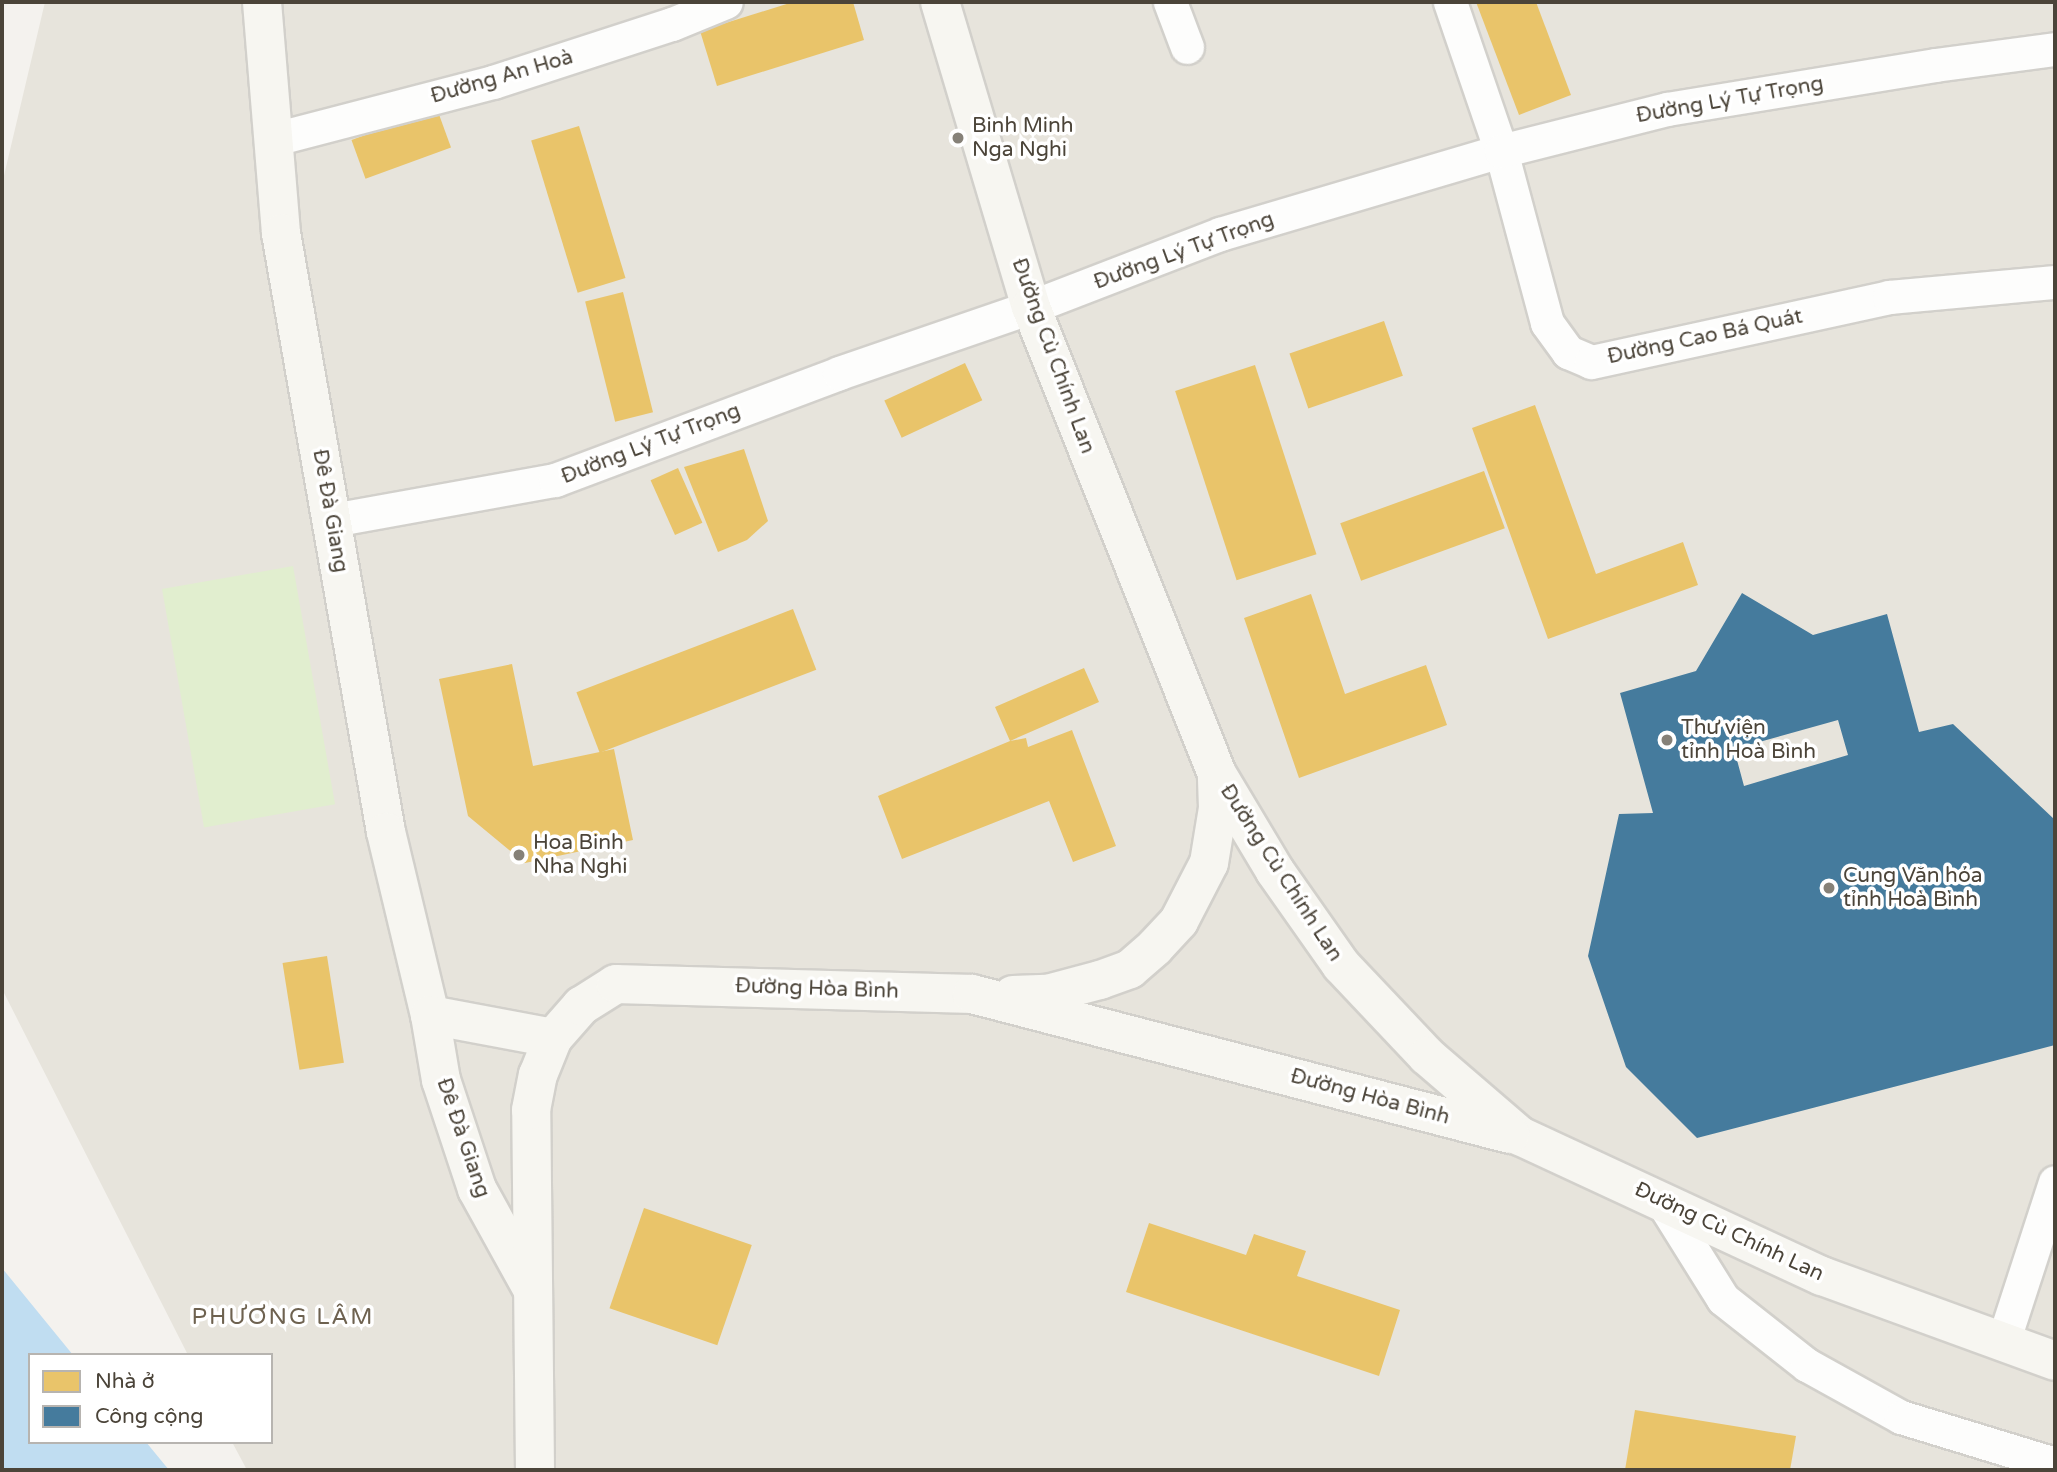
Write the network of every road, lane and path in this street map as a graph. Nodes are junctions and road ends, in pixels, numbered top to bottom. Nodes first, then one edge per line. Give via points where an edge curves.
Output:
1 (261, 2) edge
2 (726, 2) edge
3 (940, 2) edge
4 (1170, 2) edge
5 (1450, 2) edge
6 (1187, 47) dead end
7 (2055, 49) edge
8 (274, 139) junction
9 (1501, 151) junction
10 (2055, 282) edge
11 (1031, 307) junction
12 (332, 520) junction
13 (1217, 774) junction
14 (972, 994) junction
15 (430, 1015) junction
16 (553, 1038) junction
17 (1520, 1136) junction
18 (2055, 1182) edge
19 (1663, 1203) junction
20 (534, 1292) junction
21 (2003, 1342) junction
22 (2055, 1361) edge
23 (2055, 1464) edge
24 (535, 1470) edge

1 - 8 main road, Đê Đà Giang
2 - 8 street, Đường An Hoà via 493,82
3 - 11 main road, Đường Cù Chính Lan
4 - 6 street
5 - 9 street, Đường Cao Bá Quát
7 - 9 street, Đường Lý Tự Trọng via 1667,109
8 - 12 main road, Đê Đà Giang via 281,233
9 - 10 street, Đường Cao Bá Quát via 1547,323 1568,352 1591,362 1889,297
9 - 11 street, Đường Lý Tự Trọng via 1220,234
11 - 12 street, Đường Lý Tự Trọng via 839,373 555,480
11 - 13 main road, Đường Cù Chính Lan
12 - 15 main road, Đê Đà Giang via 386,832
13 - 14 main road via 1218,808 1209,863 1179,921 1155,947 1130,968 1070,989 1036,995
13 - 17 main road, Đường Cù Chính Lan via 1275,871 1341,965 1427,1056
14 - 16 main road, Đường Hòa Bình via 616,984 581,1006
14 - 17 main road, Đường Hòa Bình
15 - 16 main road
15 - 20 main road, Đê Đà Giang via 441,1080 477,1189
16 - 20 main road, Đường Hòa Bình via 533,1093 528,1128
17 - 19 main road, Đường Cù Chính Lan
18 - 21 street
19 - 21 main road, Đường Cù Chính Lan via 1822,1276
19 - 23 street via 1723,1299 1807,1365 1901,1417
20 - 24 main road, Đường Hòa Bình
21 - 22 main road, Đường Cù Chính Lan

